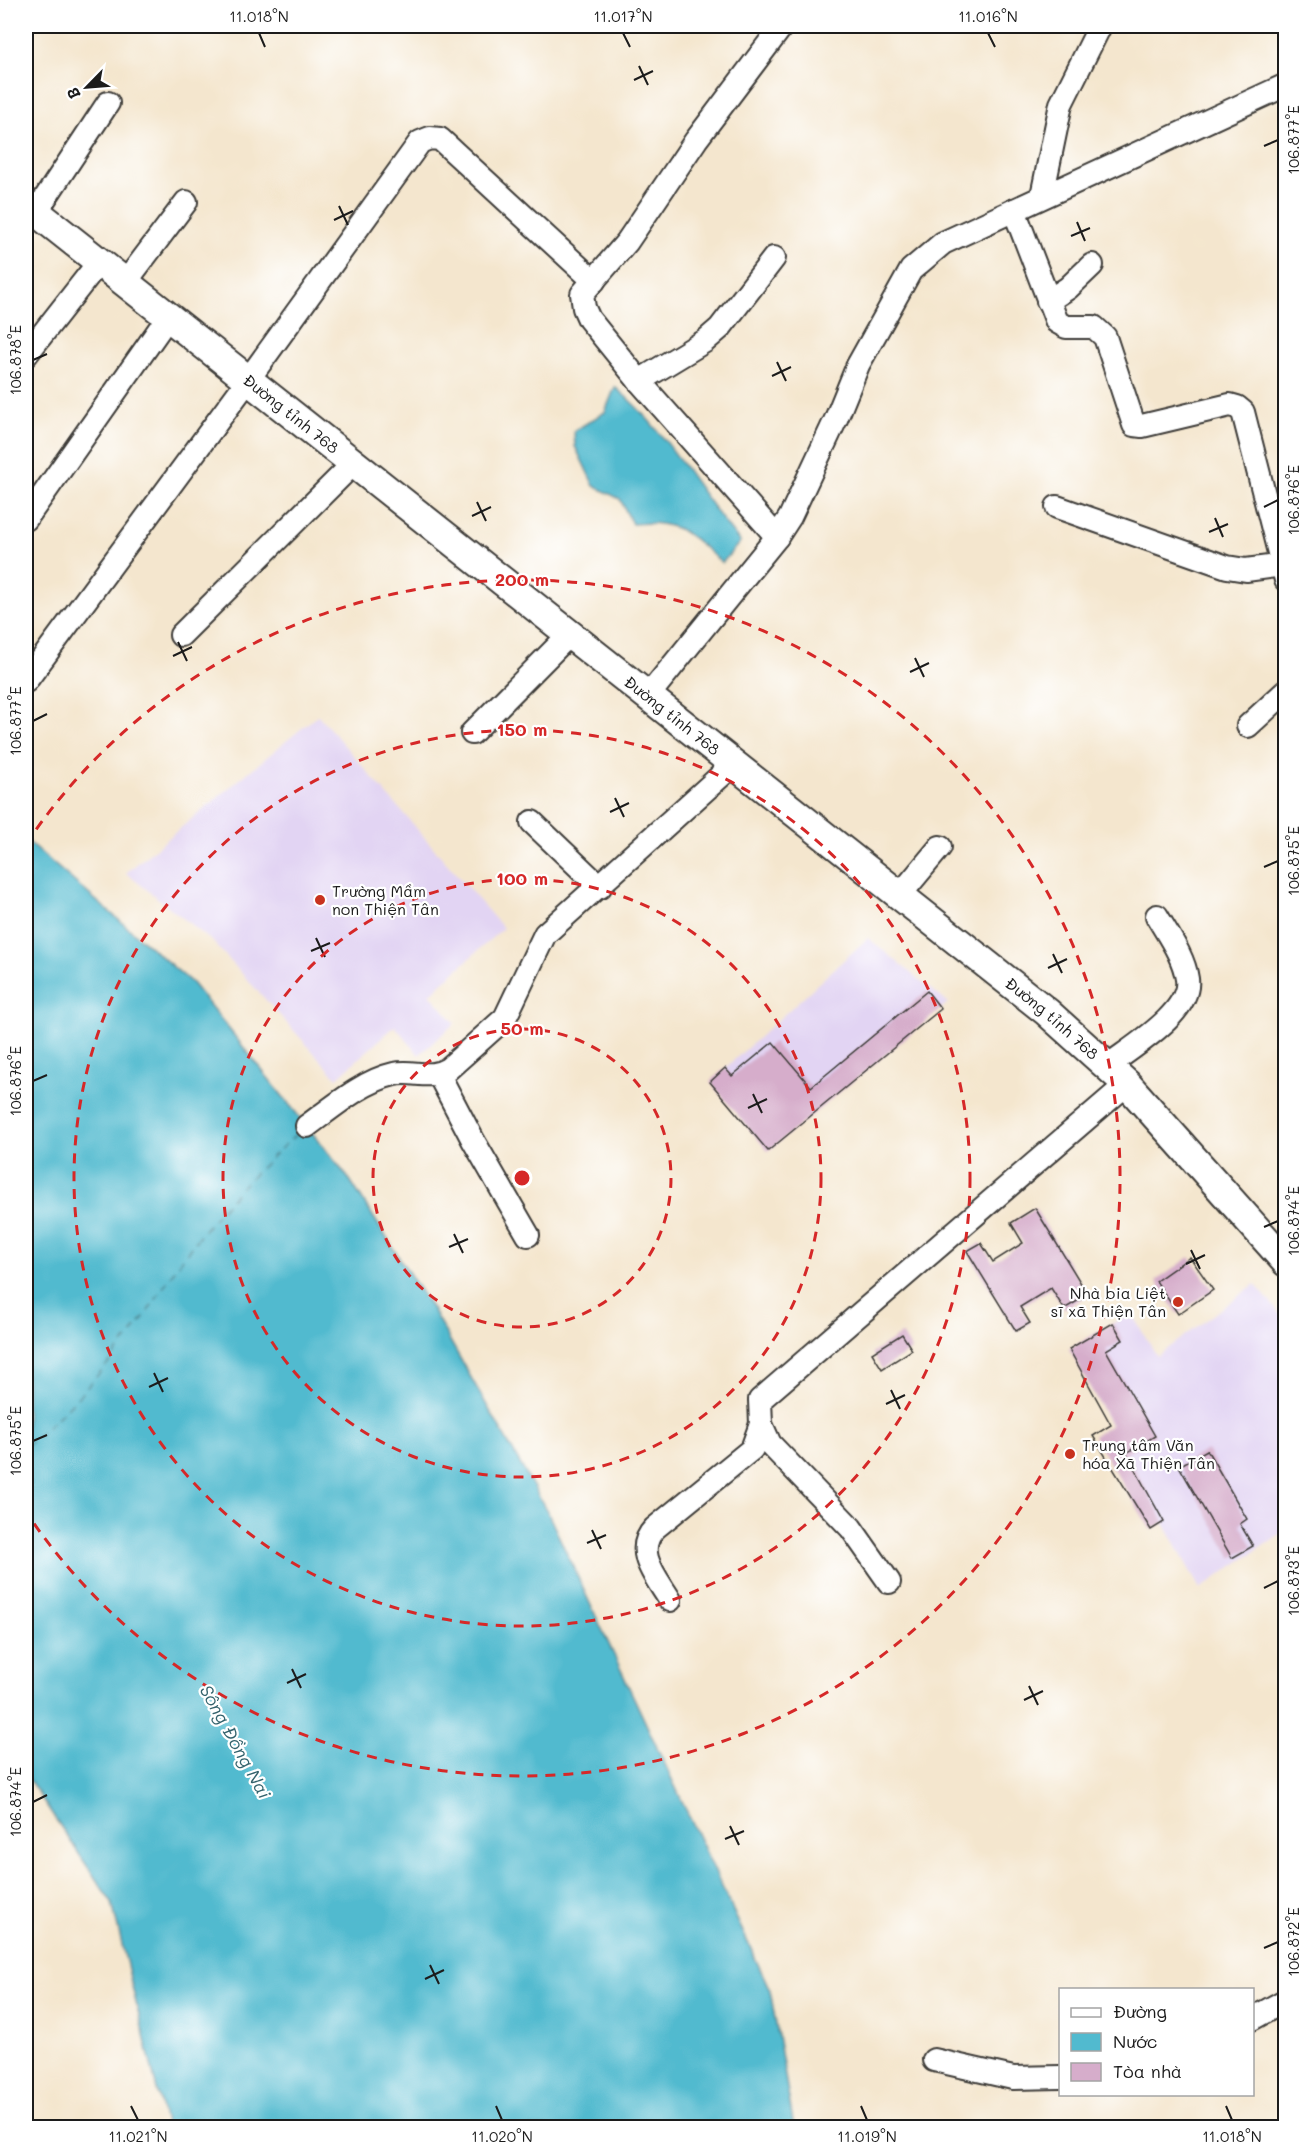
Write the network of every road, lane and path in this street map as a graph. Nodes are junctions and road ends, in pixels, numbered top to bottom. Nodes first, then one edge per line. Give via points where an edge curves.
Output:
1 (783, 26) edge
2 (1100, 26) edge
3 (1286, 85) edge
4 (108, 103) dead end
5 (1042, 196) junction
6 (186, 202) dead end
7 (31, 208) edge
8 (1014, 210) junction
9 (774, 258) dead end
10 (99, 262) junction
11 (1092, 265) dead end
12 (594, 281) junction
13 (125, 283) junction
14 (1048, 301) junction
15 (168, 317) junction
16 (26, 355) edge
17 (248, 380) junction
18 (639, 381) junction
19 (354, 463) junction
20 (1057, 507) dead end
21 (26, 519) edge
22 (777, 537) junction
23 (1284, 572) edge
24 (570, 634) junction
25 (181, 635) dead end
26 (26, 681) edge
27 (1286, 690) edge
28 (648, 696) junction
29 (1248, 726) dead end
30 (472, 733) dead end
31 (734, 764) junction
32 (532, 822) dead end
33 (940, 847) dead end
34 (600, 887) junction
35 (900, 895) junction
36 (1157, 916) dead end
37 (439, 1075) junction
38 (1118, 1075) junction
39 (307, 1126) dead end
40 (528, 1235) dead end
41 (1286, 1262) edge
42 (761, 1424) junction
43 (889, 1582) dead end
44 (670, 1600) dead end
45 (1286, 2000) edge
46 (1254, 2018) edge
47 (934, 2060) dead end
48 (1059, 2077) edge

1 - 12 street via 696,140 627,242
2 - 5 street via 1061,104
3 - 5 street
4 - 7 street
5 - 8 street
6 - 13 street
7 - 10 main road, Đường tỉnh 768
8 - 14 street
8 - 22 street via 943,243 911,270 858,365 790,517
9 - 18 street via 720,328
10 - 13 main road, Đường tỉnh 768
10 - 16 street
11 - 14 street
12 - 17 street via 440,139 430,138 420,142
12 - 18 street via 582,294 584,308
13 - 15 main road, Đường tỉnh 768
14 - 23 street via 1057,322 1066,327 1094,327 1101,331 1134,425 1238,406 1243,412
15 - 17 main road, Đường tỉnh 768
15 - 21 street
17 - 19 main road, Đường tỉnh 768
17 - 26 street
18 - 22 street
19 - 24 main road, Đường tỉnh 768
19 - 25 street
20 - 23 street via 1227,567
22 - 28 street
24 - 28 main road, Đường tỉnh 768
24 - 30 street
27 - 29 street
28 - 31 main road, Đường tỉnh 768
31 - 34 street
31 - 35 main road, Đường tỉnh 768
32 - 34 street
33 - 35 street
34 - 37 street via 545,934 505,1018
35 - 38 main road, Đường tỉnh 768 via 1047,1012
36 - 38 street via 1187,980 1183,1001
37 - 39 street via 393,1074 363,1088
37 - 40 street
38 - 41 main road, Đường tỉnh 768
38 - 42 street via 760,1400
42 - 43 street via 770,1444 851,1528
42 - 44 street via 752,1449 645,1540 646,1557
45 - 46 street
47 - 48 street via 1013,2078

